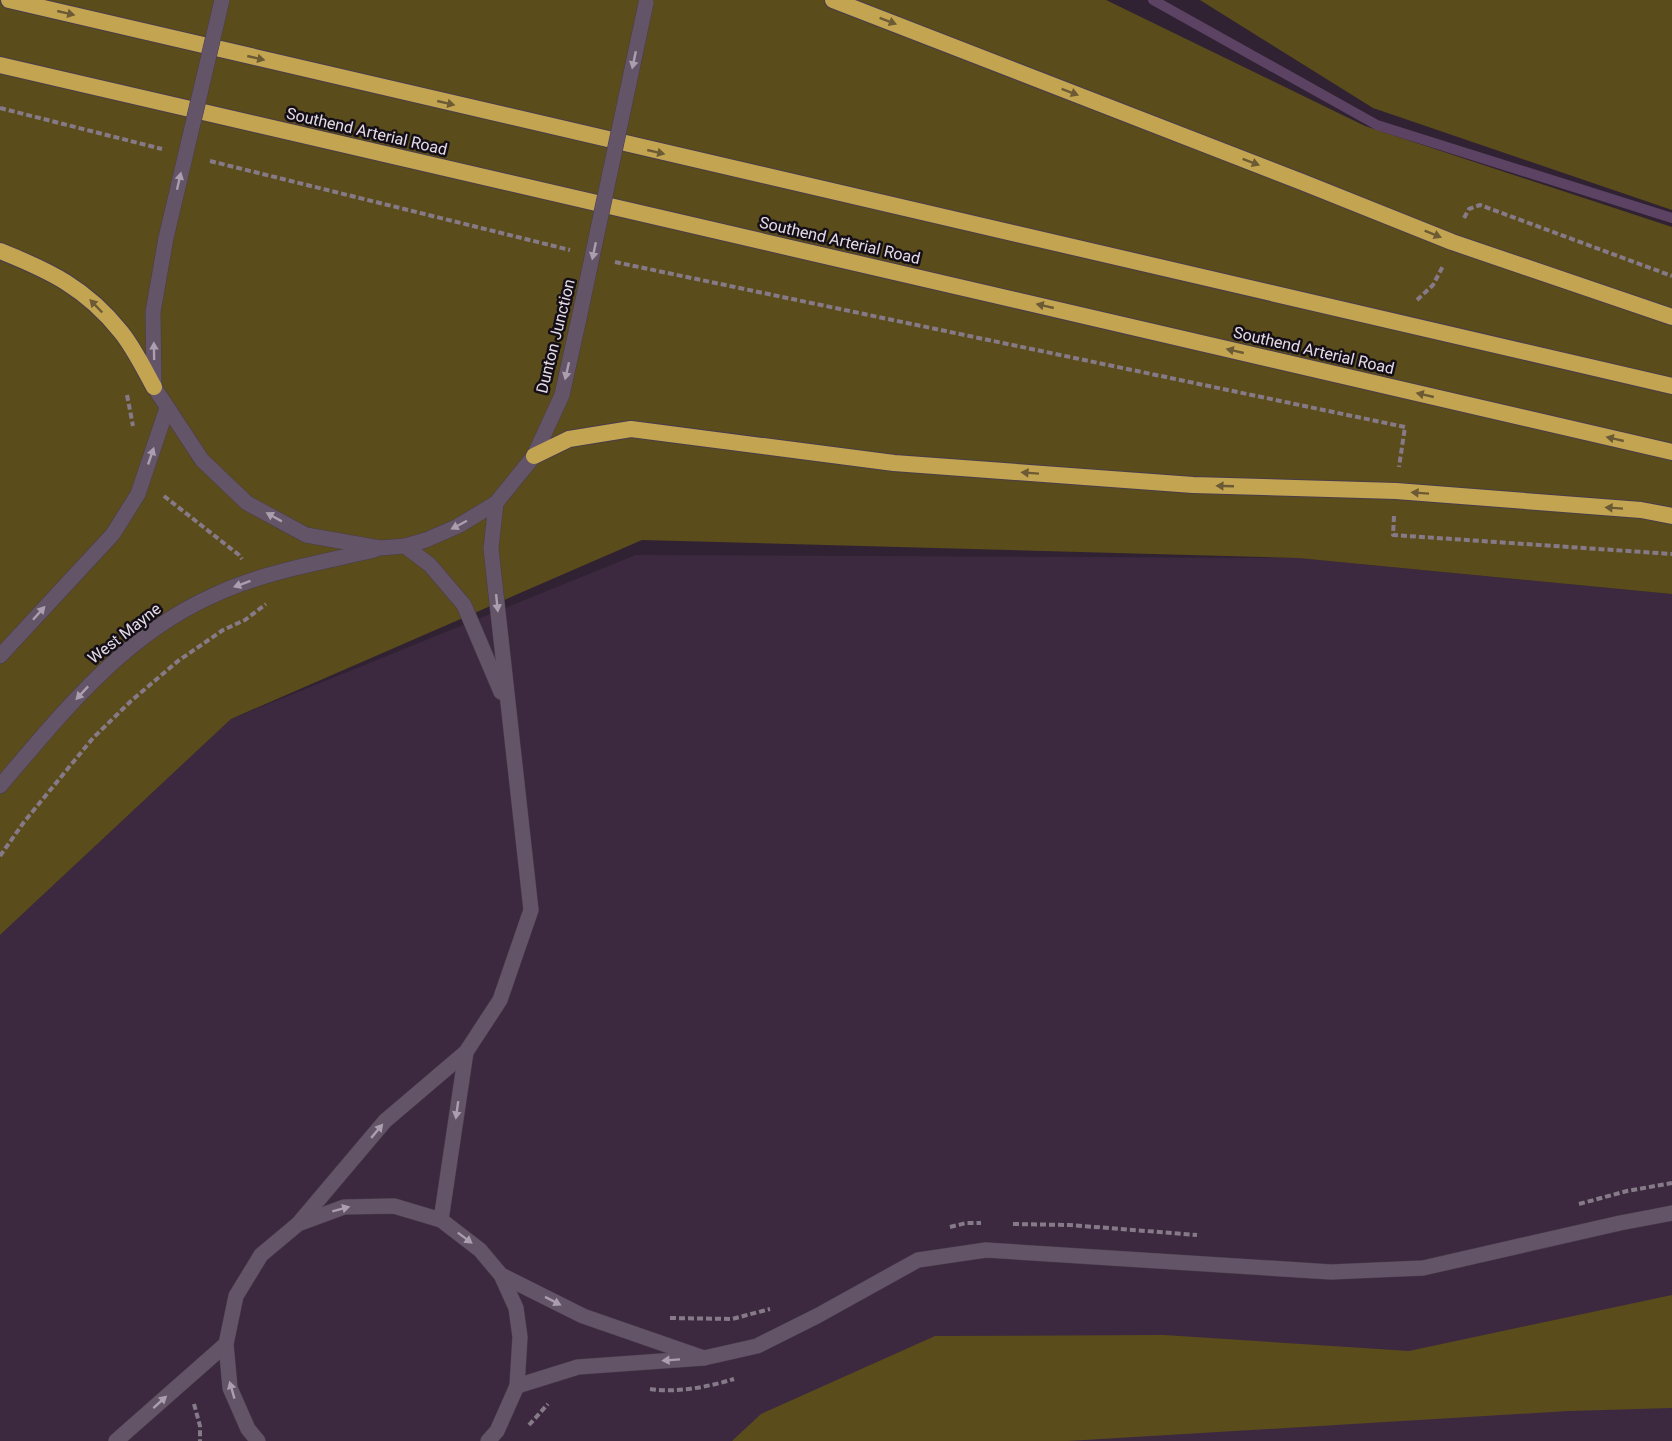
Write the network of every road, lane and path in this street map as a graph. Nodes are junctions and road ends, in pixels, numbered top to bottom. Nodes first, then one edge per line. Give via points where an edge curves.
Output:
1 (9, 0) edge
2 (222, 0) edge
3 (833, 0) edge
4 (646, 2) edge
5 (0, 65) edge
6 (0, 108) edge
7 (172, 151) dead end
8 (206, 160) dead end
9 (1462, 223) dead end
10 (0, 251) edge
11 (572, 251) dead end
12 (607, 260) dead end
13 (1672, 276) edge
14 (1672, 317) edge
15 (125, 385) dead end
16 (1672, 386) edge
17 (154, 387) junction
18 (167, 408) junction
19 (132, 435) dead end
20 (1672, 452) edge
21 (534, 456) junction
22 (1398, 474) dead end
23 (496, 503) junction
24 (175, 505) dead end
25 (1395, 508) dead end
26 (1672, 516) edge
27 (405, 546) junction
28 (380, 548) junction
29 (1672, 554) edge
30 (239, 555) dead end
31 (267, 603) dead end
32 (0, 656) edge
33 (507, 706) junction
34 (0, 786) edge
35 (0, 856) edge
36 (466, 1052) junction
37 (1672, 1214) edge
38 (441, 1220) junction
39 (298, 1224) junction
40 (501, 1275) junction
41 (226, 1344) junction
42 (704, 1358) junction
43 (741, 1377) dead end
44 (516, 1386) junction
45 (645, 1388) dead end
46 (556, 1400) dead end
47 (194, 1403) dead end
48 (526, 1429) dead end
49 (493, 1438) edge
50 (116, 1441) edge
51 (200, 1441) edge
52 (258, 1441) edge

1 -> 16 highway
17 -> 2 main road, bridge via 153,312 165,238
3 -> 14 highway via 1452,242
4 -> 21 main road, Dunton Junction, bridge via 562,395
20 -> 5 highway, Southend Arterial Road
6 - 7 path
8 - 11 path
9 - 13 path via 1469,209 1480,205
17 -> 10 highway via 122,332 85,294 42,268
12 - 22 path via 1406,427
15 - 19 path
17 - 18 main road, Dunton Junction
28 -> 18 main road, Dunton Junction via 306,535 247,503 202,460
32 -> 18 main road via 113,534 138,494
21 - 23 main road, Dunton Junction
26 -> 21 highway via 1641,510 1396,491 1193,485 894,463 631,429 569,439
23 -> 27 main road, Dunton Junction via 458,526
23 -> 33 main road via 491,549
24 - 30 path
25 - 29 path via 1393,535
27 - 28 main road, Dunton Junction
27 - 33 main road via 430,565 464,605
28 -> 34 main road, West Mayne via 255,579 212,595 163,622 100,673
31 - 35 path via 178,661 131,701 93,738
33 - 36 main road via 531,910 500,1000
36 -> 38 main road
39 -> 36 main road via 385,1121
37 - 42 main road via 1424,1268 1331,1272 986,1250 918,1260 757,1346
39 -> 38 main road via 344,1207 393,1206
38 -> 40 main road via 480,1250
39 - 41 main road via 261,1255 236,1296
40 -> 42 main road via 583,1316
40 - 44 main road via 516,1308 520,1337
50 -> 41 main road
52 -> 41 main road via 248,1429 230,1388
42 -> 44 main road via 578,1367
43 - 45 path via 665,1391
44 - 49 main road
46 - 48 path via 547,1404
47 - 51 path

